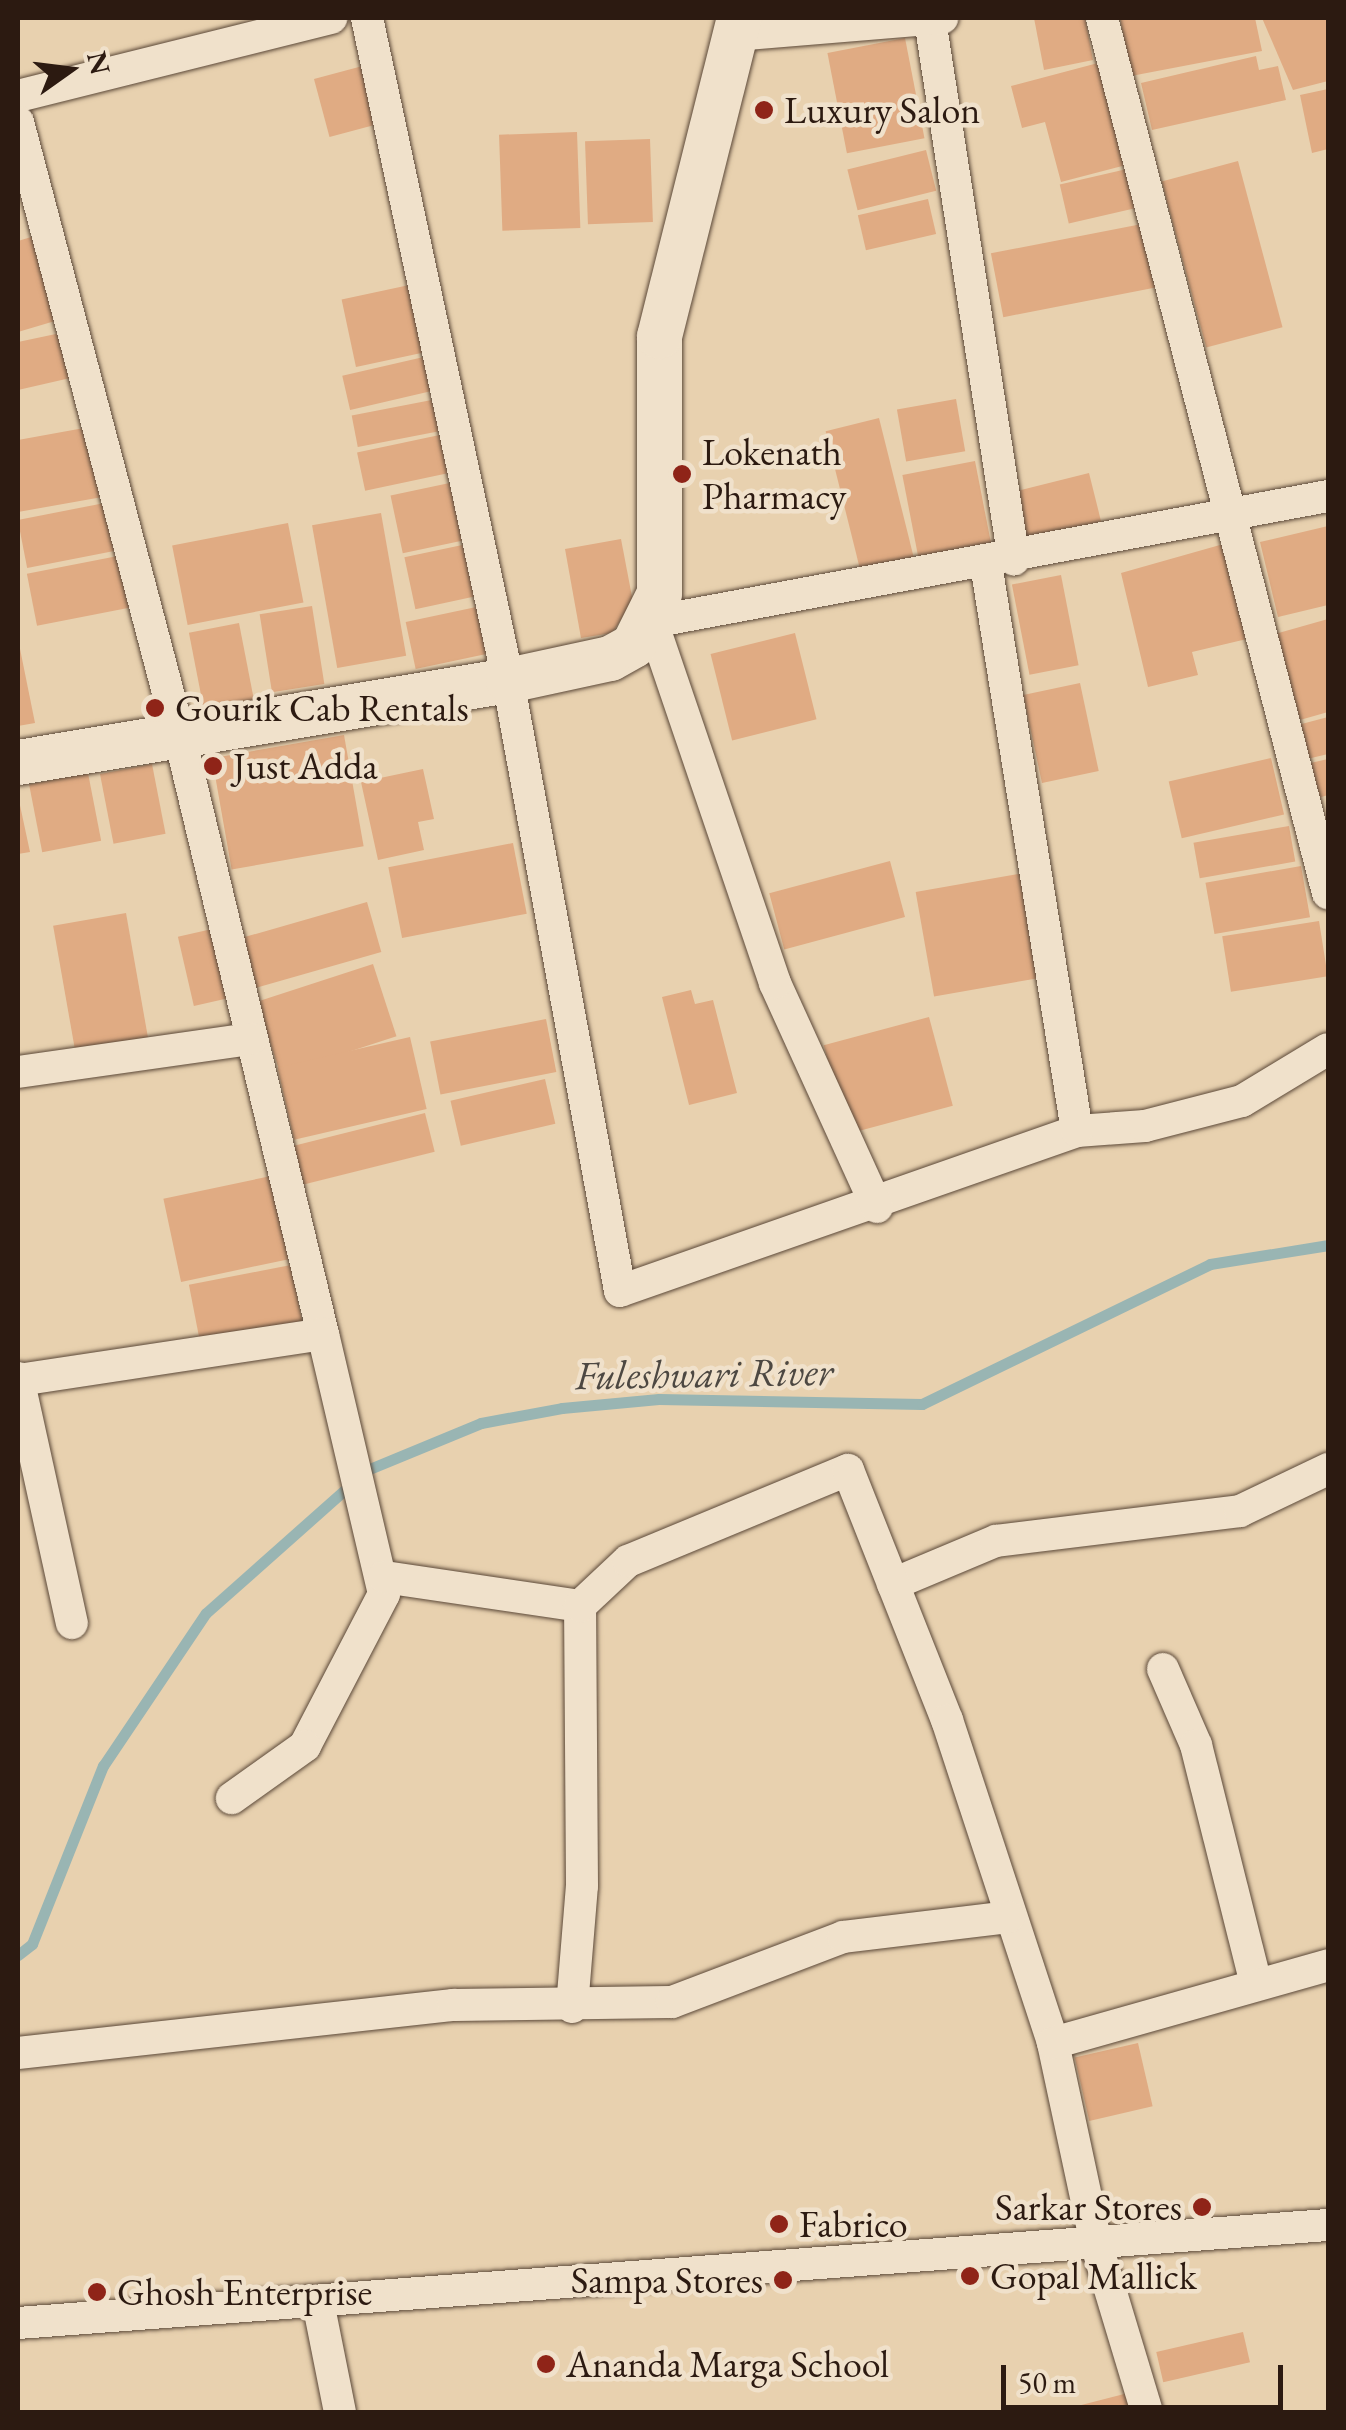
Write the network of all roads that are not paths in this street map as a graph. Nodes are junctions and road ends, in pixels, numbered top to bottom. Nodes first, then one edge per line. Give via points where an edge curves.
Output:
1 (332, 18) edge
2 (366, 18) edge
3 (1102, 18) edge
4 (936, 19) edge
5 (737, 26) edge
6 (18, 96) edge
7 (18, 122) edge
8 (1328, 496) edge
9 (1233, 517) junction
10 (1000, 562) junction
11 (652, 622) junction
12 (508, 680) junction
13 (180, 738) junction
14 (18, 762) edge
15 (1328, 893) edge
16 (252, 1039) junction
17 (1328, 1050) edge
18 (18, 1072) edge
19 (1077, 1130) junction
20 (877, 1207) junction
21 (322, 1334) junction
22 (18, 1379) edge
23 (1328, 1469) edge
24 (384, 1577) junction
25 (893, 1584) junction
26 (580, 1606) junction
27 (72, 1623) dead end
28 (1164, 1669) dead end
29 (232, 1798) dead end
30 (1009, 1917) junction
31 (1328, 1966) edge
32 (1256, 1984) junction
33 (572, 2007) junction
34 (1053, 2043) junction
35 (18, 2053) edge
36 (1328, 2225) edge
37 (1096, 2243) junction
38 (318, 2302) junction
39 (18, 2322) edge
40 (340, 2412) edge
41 (1147, 2412) edge

1 - 6 street
2 - 12 street
3 - 9 street
4 - 5 street
4 - 10 street
5 - 11 main road via 660,336 661,558
7 - 13 street
8 - 9 street
9 - 10 street
9 - 15 street
10 - 11 street
10 - 19 street
11 - 12 main road via 610,658
11 - 20 street via 776,983
12 - 13 main road
12 - 20 street via 620,1291
13 - 14 main road
13 - 16 street
16 - 18 street
16 - 21 street
17 - 19 street via 1242,1100 1145,1126
19 - 20 street
21 - 22 street
21 - 24 street via 360,1517
22 - 27 street
23 - 25 street via 1240,1511 996,1542
24 - 26 street
24 - 29 street via 384,1594 305,1746
25 - 26 street via 848,1470 628,1561
25 - 30 street
26 - 33 street via 582,1886
28 - 32 street via 1196,1745
30 - 33 street via 842,1938 672,2002
30 - 34 street
31 - 32 street
32 - 34 street
33 - 35 street via 453,2006
34 - 37 street
36 - 37 street
37 - 38 street
37 - 41 street
38 - 39 street
38 - 40 street

